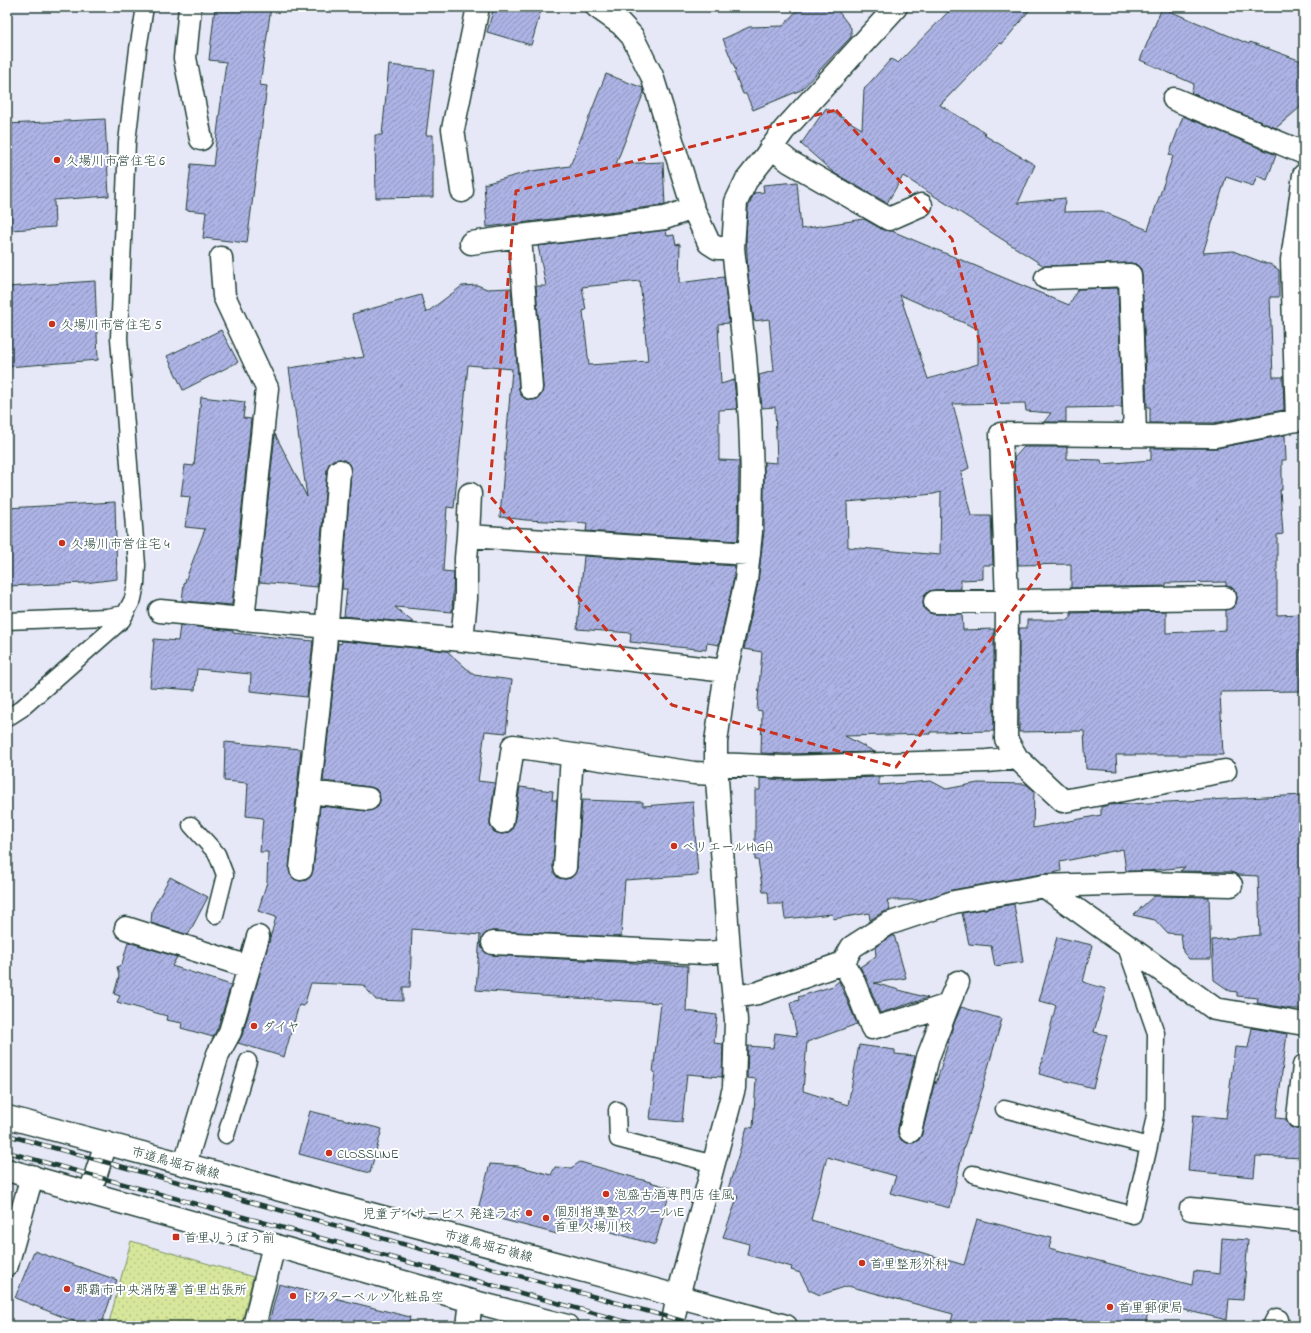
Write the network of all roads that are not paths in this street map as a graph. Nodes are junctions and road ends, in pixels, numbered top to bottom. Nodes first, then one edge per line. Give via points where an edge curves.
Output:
1 (145, 7) edge
2 (190, 7) edge
3 (478, 7) edge
4 (596, 7) edge
5 (896, 7) edge
6 (1174, 99) dead end
7 (201, 139) dead end
8 (771, 148) junction
9 (1304, 153) edge
10 (1304, 175) edge
11 (462, 191) dead end
12 (921, 205) dead end
13 (693, 208) junction
14 (520, 236) junction
15 (471, 243) dead end
16 (733, 248) junction
17 (221, 258) dead end
18 (1046, 278) dead end
19 (531, 388) dead end
20 (1135, 435) junction
21 (339, 471) dead end
22 (470, 494) dead end
23 (468, 536) junction
24 (749, 554) junction
25 (1225, 598) dead end
26 (935, 602) dead end
27 (1007, 602) junction
28 (160, 611) dead end
29 (125, 614) junction
30 (243, 620) junction
31 (7, 621) edge
32 (326, 627) junction
33 (462, 640) junction
34 (726, 671) junction
35 (7, 718) edge
36 (572, 755) junction
37 (1017, 758) junction
38 (716, 769) junction
39 (1225, 770) dead end
40 (309, 792) junction
41 (368, 799) dead end
42 (502, 822) dead end
43 (191, 825) dead end
44 (565, 867) dead end
45 (301, 869) dead end
46 (1231, 885) dead end
47 (1044, 886) junction
48 (215, 915) dead end
49 (126, 928) dead end
50 (258, 937) dead end
51 (493, 943) dead end
52 (1125, 944) junction
53 (728, 951) junction
54 (843, 963) junction
55 (249, 967) junction
56 (958, 982) dead end
57 (735, 997) junction
58 (948, 1005) junction
59 (1304, 1024) edge
60 (248, 1062) dead end
61 (1304, 1066) edge
62 (1004, 1109) dead end
63 (617, 1110) dead end
64 (7, 1117) edge
65 (1298, 1117) dead end
66 (910, 1131) dead end
67 (226, 1135) dead end
68 (106, 1143) junction
69 (1149, 1146) junction
70 (185, 1164) junction
71 (714, 1164) junction
72 (7, 1170) edge
73 (973, 1174) dead end
74 (32, 1176) junction
75 (90, 1193) junction
76 (1191, 1209) dead end
77 (1304, 1221) edge
78 (274, 1245) junction
79 (7, 1266) edge
80 (678, 1296) junction
81 (470, 1301) junction
82 (254, 1326) edge
83 (468, 1326) edge
84 (567, 1326) edge
85 (672, 1326) edge
86 (786, 1326) edge

1 - 29 lane via 127,142 119,338 137,566 133,599
2 - 7 street via 186,58
3 - 11 street via 453,129
4 - 13 street via 621,24 632,36 652,76
5 - 8 street via 784,130
6 - 9 street
8 - 12 street via 790,162 890,219
8 - 16 street via 746,181 736,202
10 - 20 street via 1292,260 1297,420 1215,436
13 - 14 street via 665,218
13 - 16 street via 709,243 717,248
14 - 15 street
14 - 19 street
16 - 24 street via 750,420 752,474
17 - 30 street via 224,296 267,388
18 - 20 street via 1130,275
20 - 27 street via 1001,434
21 - 32 street
22 - 23 street
23 - 24 street
23 - 33 street
24 - 34 street via 746,580
25 - 27 street
26 - 27 street
27 - 37 street via 1006,739
28 - 30 street
29 - 31 lane
29 - 35 lane via 122,620 21,710
30 - 32 street
32 - 33 street
32 - 40 street
33 - 34 street
34 - 38 street via 716,742
36 - 38 street via 694,773
36 - 42 street via 513,746
36 - 44 street
37 - 38 street
37 - 39 street via 1063,801
38 - 53 street
40 - 41 street
40 - 45 street
43 - 48 lane via 217,854 225,875
46 - 47 street via 1139,883
47 - 52 street
47 - 54 street via 954,902 888,924 852,947
49 - 55 street
50 - 55 street
51 - 53 street via 705,953
52 - 59 street via 1215,1009
52 - 69 lane via 1156,1033 1155,1115
53 - 57 street
54 - 57 street via 758,993
54 - 58 street via 853,980 872,1028
55 - 70 street via 230,1032 218,1054
56 - 58 street
57 - 71 street via 734,1088
58 - 66 street via 928,1057
60 - 67 lane
61 - 65 street
62 - 69 lane
63 - 71 lane via 618,1139
64 - 68 street, 市道鳥堀石嶺線
68 - 70 street, 市道鳥堀石嶺線
68 - 75 street
69 - 73 lane via 1133,1215
70 - 80 street, 市道鳥堀石嶺線
71 - 80 street
72 - 74 street
74 - 75 street
74 - 79 street
75 - 78 street
76 - 77 street
78 - 81 street
78 - 82 street
80 - 85 street
80 - 86 street, 市道鳥堀石嶺線
81 - 83 street
81 - 84 street

